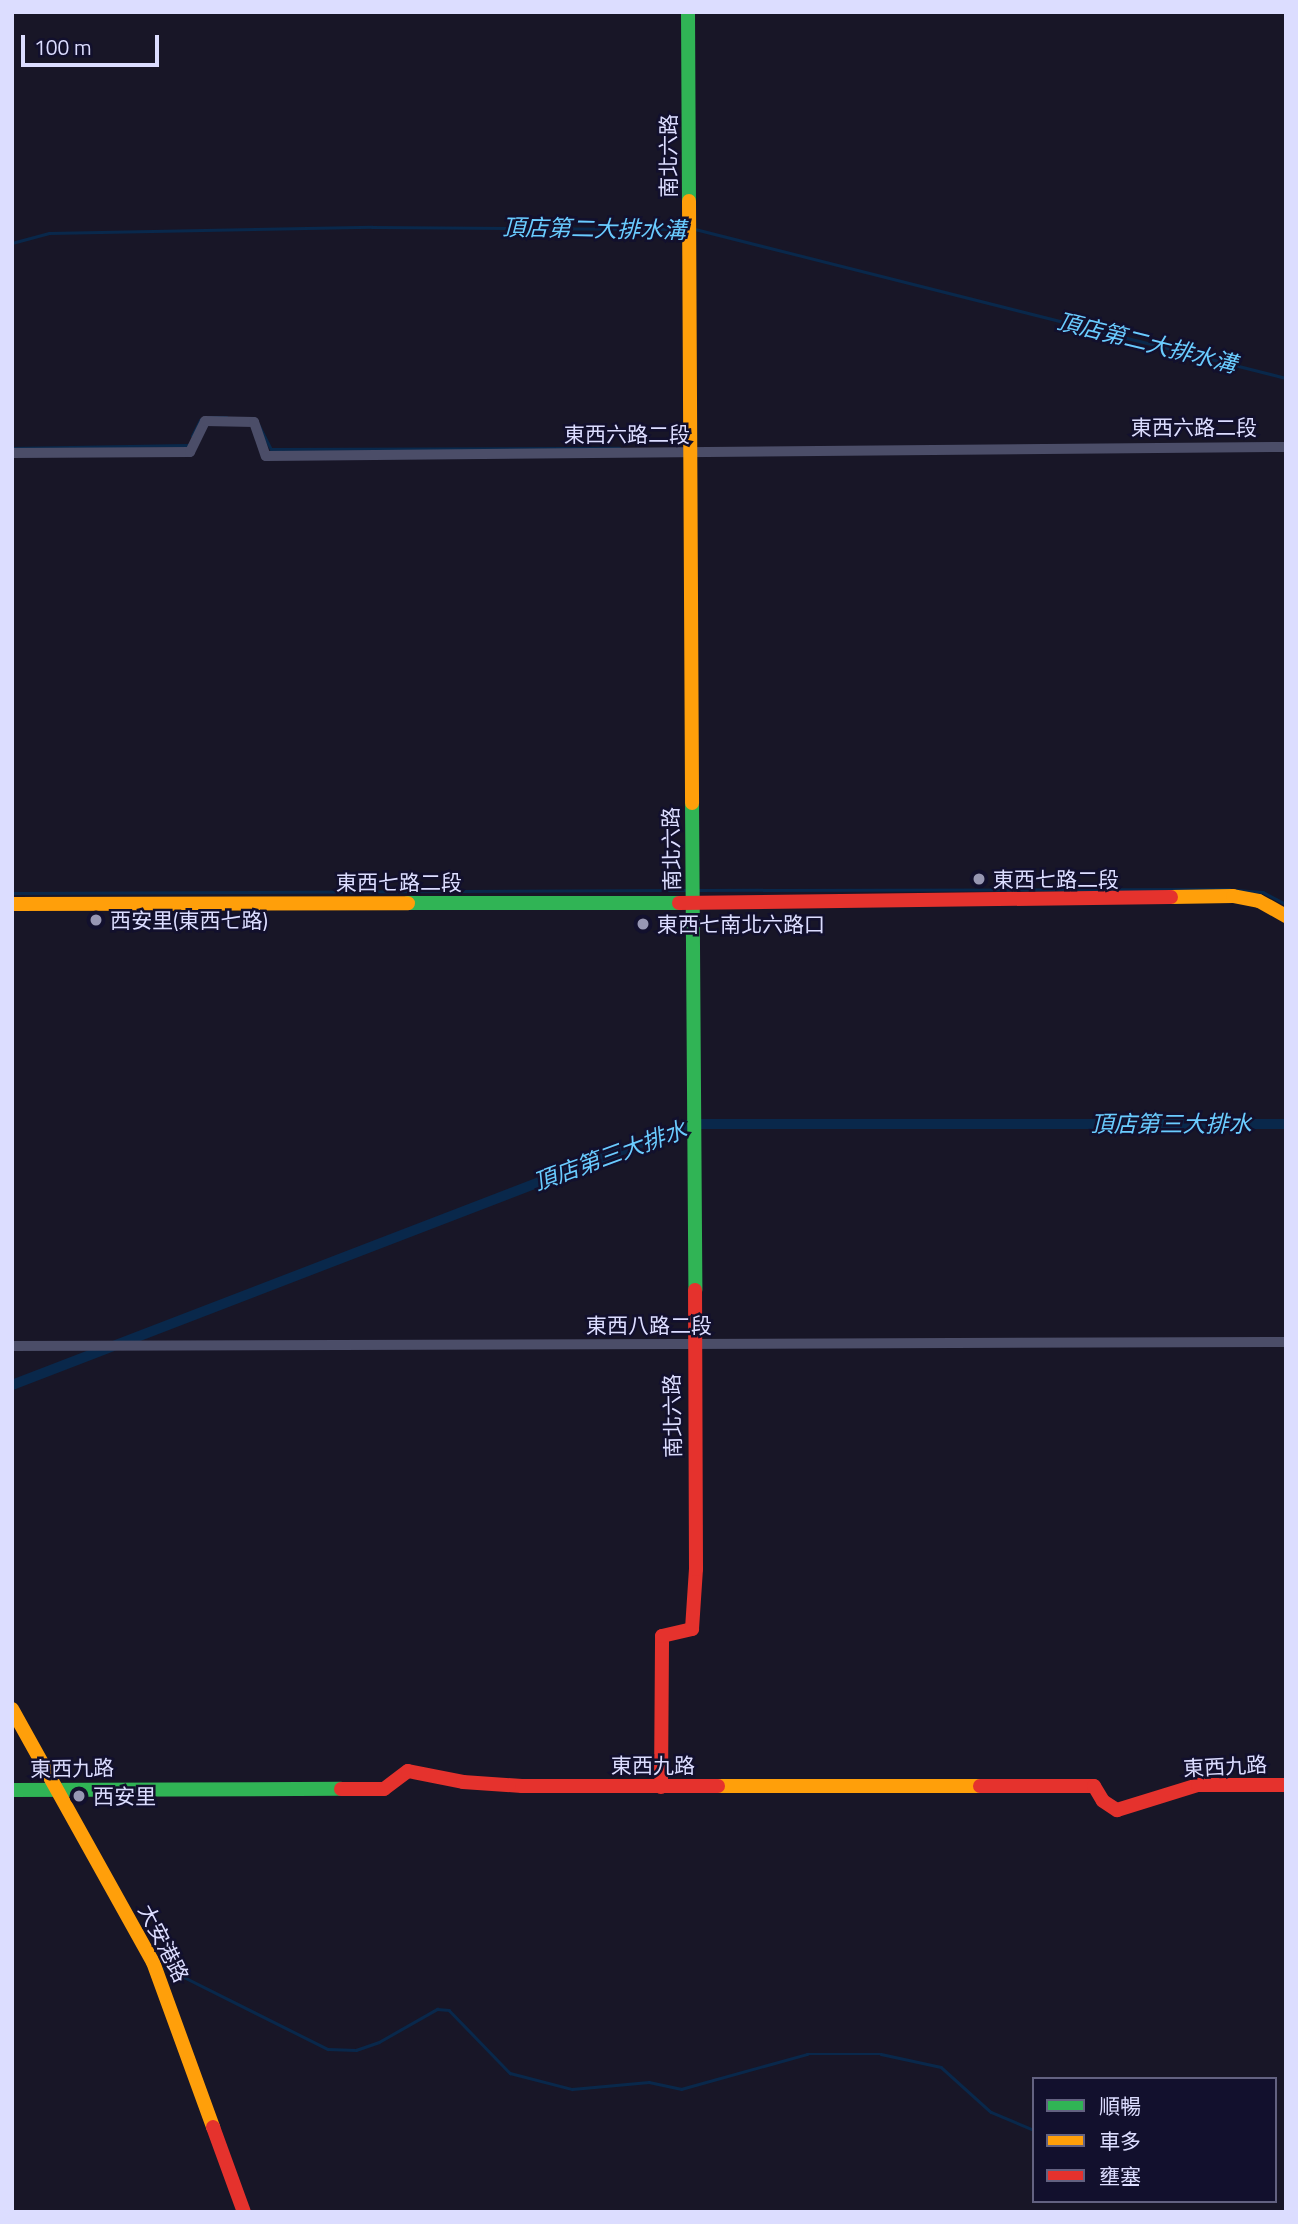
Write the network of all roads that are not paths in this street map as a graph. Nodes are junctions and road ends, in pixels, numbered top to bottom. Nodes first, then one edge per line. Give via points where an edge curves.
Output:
1 (688, 12) edge
2 (1286, 447) edge
3 (12, 453) edge
4 (691, 453) junction
5 (12, 904) edge
6 (693, 904) junction
7 (1286, 916) edge
8 (1286, 1342) edge
9 (692, 1344) junction
10 (12, 1346) edge
11 (12, 1709) edge
12 (1286, 1784) edge
13 (661, 1787) junction
14 (56, 1788) junction
15 (12, 1790) edge
16 (244, 2212) edge

1 - 4 street, 南北六路
2 - 4 street, 東西六路二段
3 - 4 street, 東西六路二段 via 190,452 205,421 254,422 266,456
4 - 6 street, 南北六路
5 - 6 street, 東西七路二段
6 - 7 street, 東西七路二段 via 1233,896 1259,901
6 - 9 street, 南北六路
8 - 9 street, 東西八路二段
9 - 10 street, 東西八路二段
9 - 13 street, 南北六路 via 693,1615 692,1629 662,1636
11 - 14 street, 大安港路
12 - 13 street, 東西九路 via 1198,1785 1118,1810 1103,1801 1094,1786
13 - 14 street, 東西九路 via 522,1786 408,1772 384,1789
14 - 15 street, 東西九路
14 - 16 street, 大安港路 via 153,1962

